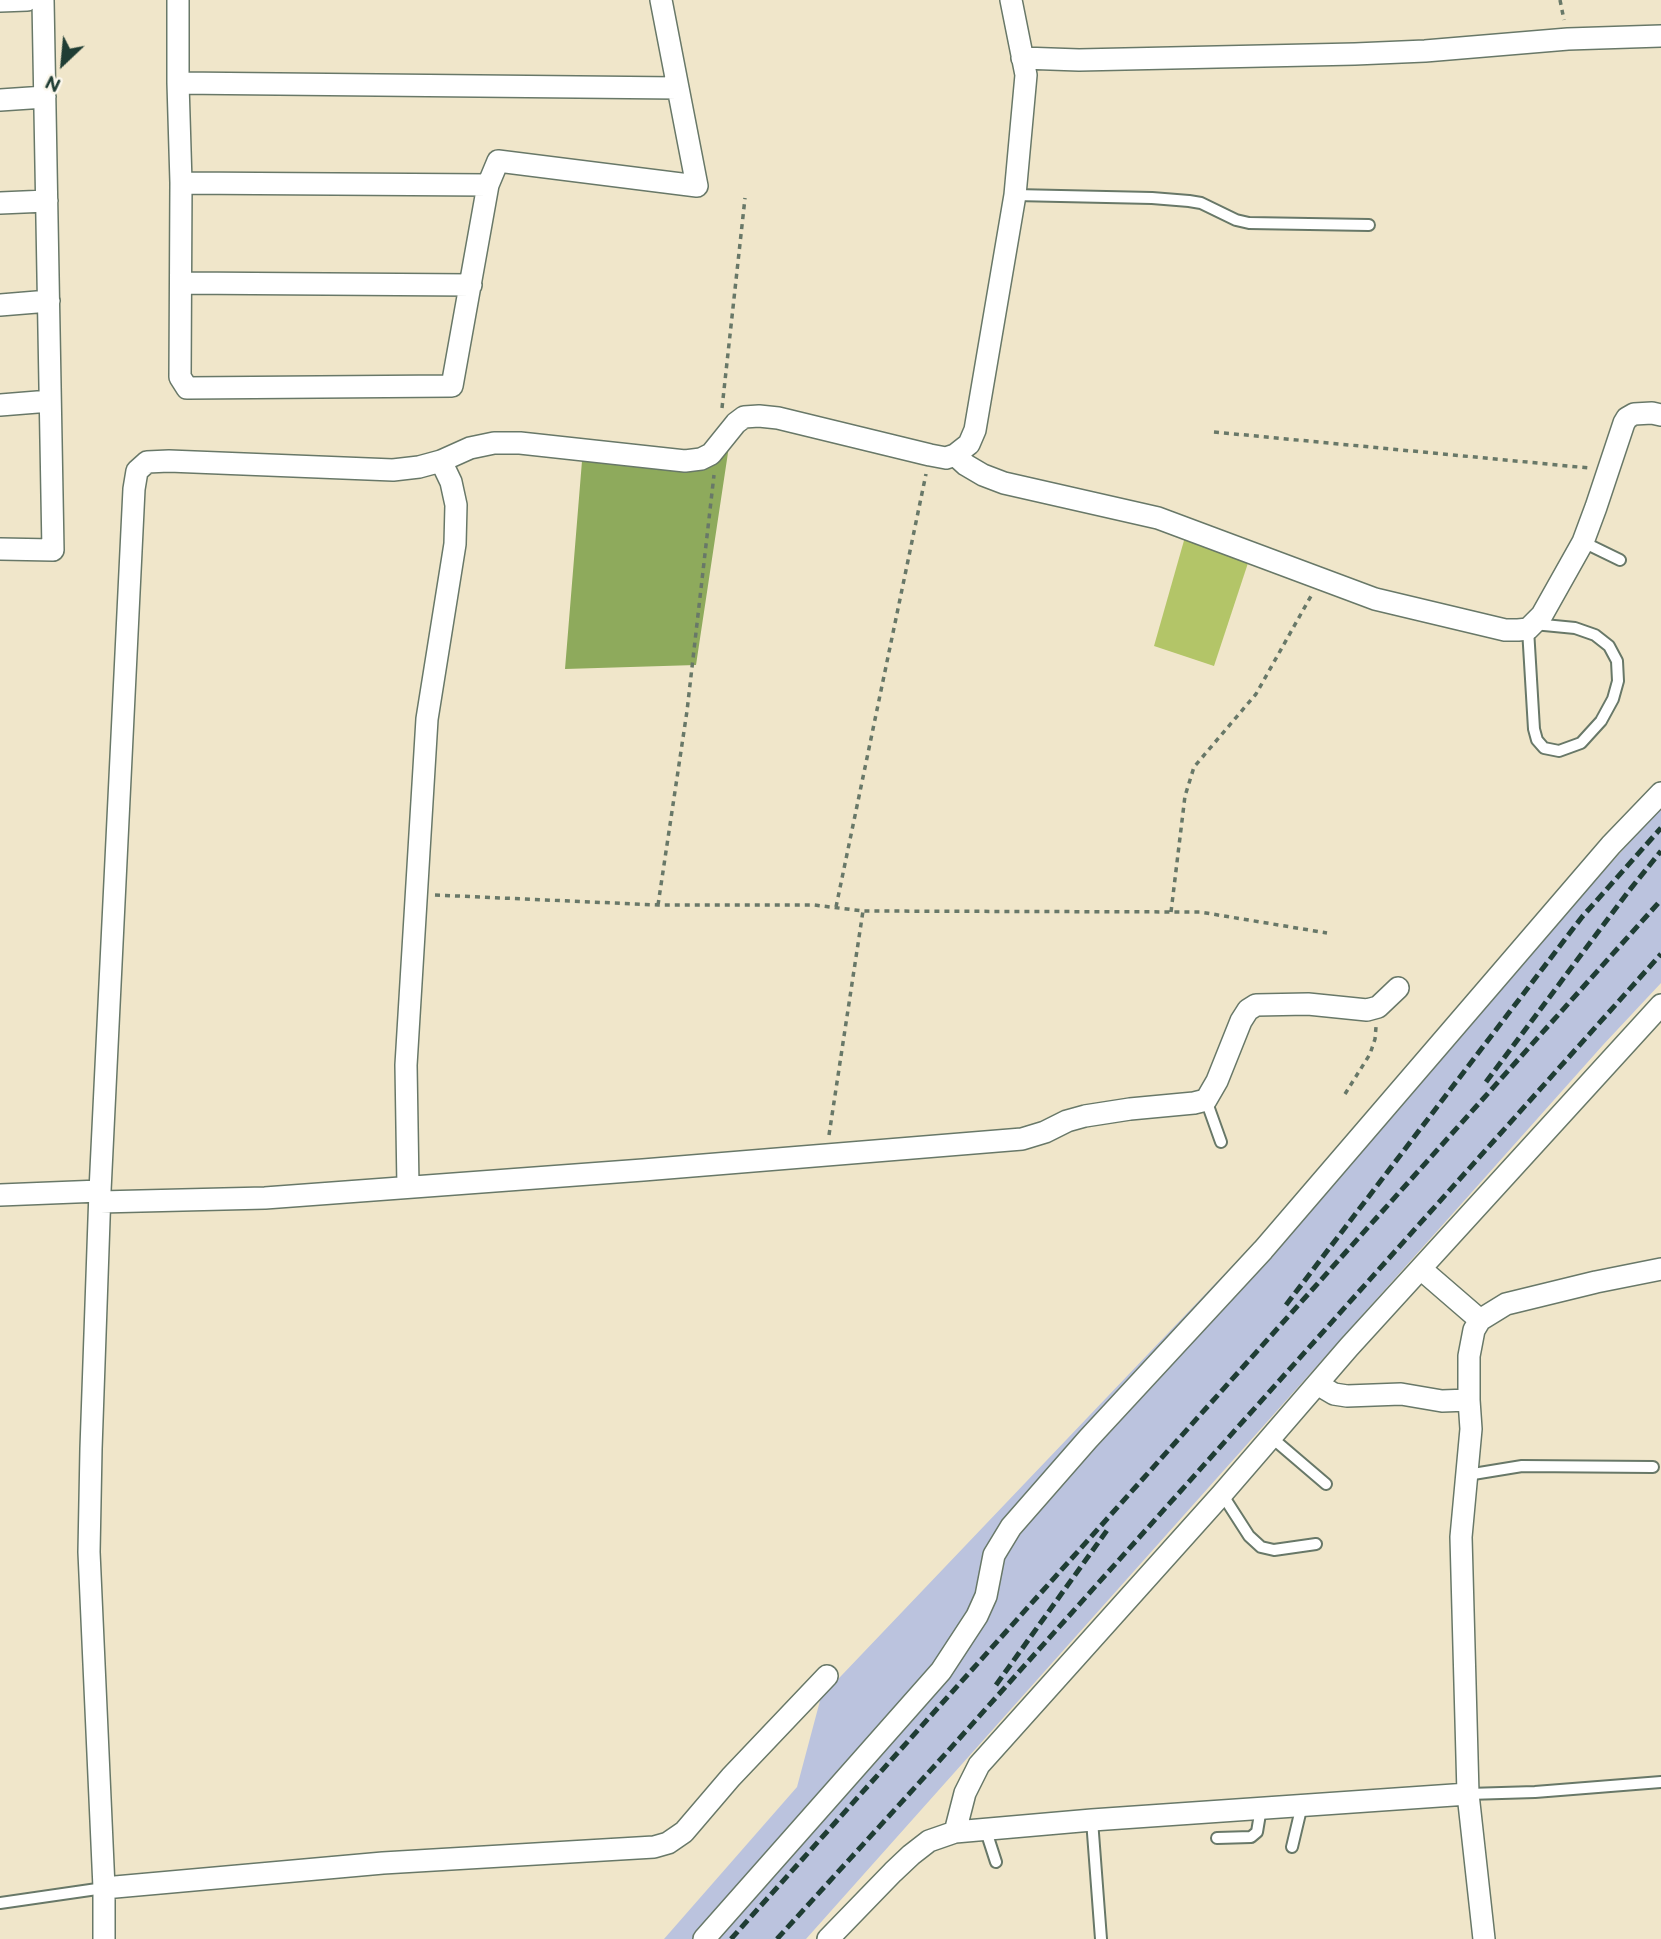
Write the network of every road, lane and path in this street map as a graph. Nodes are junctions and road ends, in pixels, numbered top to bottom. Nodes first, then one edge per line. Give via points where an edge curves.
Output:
1 (27, 0) edge
2 (43, 0) edge
3 (178, 0) edge
4 (661, 0) edge
5 (1011, 0) edge
6 (0, 1) edge
7 (1661, 36) edge
8 (1022, 58) junction
9 (178, 83) junction
10 (678, 88) junction
11 (45, 97) junction
12 (0, 100) edge
13 (181, 183) junction
14 (488, 185) junction
15 (1015, 195) junction
16 (746, 198) dead end
17 (47, 201) junction
18 (0, 204) edge
19 (1368, 225) dead end
20 (181, 283) junction
21 (471, 285) junction
22 (48, 302) junction
23 (0, 304) edge
24 (50, 401) junction
25 (0, 405) edge
26 (1661, 415) edge
27 (1214, 432) dead end
28 (718, 446) junction
29 (930, 454) junction
30 (956, 455) junction
31 (441, 461) junction
32 (1608, 470) junction
33 (1583, 541) junction
34 (0, 549) edge
35 (1620, 560) dead end
36 (1321, 579) junction
37 (1531, 626) junction
38 (1661, 793) edge
39 (417, 894) junction
40 (658, 905) junction
41 (836, 908) junction
42 (863, 911) junction
43 (1171, 912) junction
44 (1326, 933) dead end
45 (1398, 988) dead end
46 (1378, 1007) junction
47 (1657, 1017) edge
48 (1345, 1094) dead end
49 (1206, 1100) junction
50 (1221, 1142) dead end
51 (826, 1155) junction
52 (408, 1187) junction
53 (0, 1195) edge
54 (100, 1196) junction
55 (1421, 1269) junction
56 (1661, 1269) edge
57 (1480, 1320) junction
58 (1317, 1384) junction
59 (1469, 1400) junction
60 (1271, 1437) junction
61 (1653, 1467) dead end
62 (1467, 1475) junction
63 (1326, 1484) dead end
64 (1222, 1494) junction
65 (1317, 1544) dead end
66 (827, 1676) dead end
67 (1661, 1782) edge
68 (1468, 1794) junction
69 (1302, 1805) junction
70 (1261, 1808) junction
71 (1092, 1820) junction
72 (985, 1828) junction
73 (955, 1832) junction
74 (1217, 1839) dead end
75 (1292, 1847) dead end
76 (996, 1862) dead end
77 (104, 1888) junction
78 (0, 1903) edge
79 (837, 1935) edge
80 (104, 1939) edge
81 (704, 1939) edge
82 (1101, 1939) edge
83 (1485, 1939) edge

1 - 6 street
2 - 11 street
3 - 9 street
4 - 10 street
5 - 8 street
7 - 8 street via 1355,54
8 - 15 street via 1026,75
9 - 10 street
9 - 13 street
10 - 14 street via 697,186 498,161
11 - 12 street
11 - 17 street
13 - 14 street
13 - 20 street
14 - 21 street
15 - 19 lane via 1189,201 1249,223
15 - 30 street via 975,430
16 - 28 path
17 - 18 street
17 - 22 street
20 - 21 street
20 - 21 street via 180,377 187,388 452,386
22 - 23 street
22 - 24 street
24 - 25 street
24 - 34 street via 53,550
26 - 32 street via 1627,418
27 - 32 path
28 - 29 street via 744,417 759,416
28 - 31 street via 701,459 685,461 494,443
28 - 40 path via 687,711
29 - 30 street
29 - 41 path
30 - 36 street via 983,475 1004,483 1158,517
31 - 39 street via 456,505 455,544 427,719
31 - 54 street via 393,470 169,461 147,462 137,471
32 - 33 street
33 - 35 lane
33 - 37 street
36 - 37 street via 1375,599 1505,630
36 - 43 path via 1256,694 1194,767 1185,796
37 - 37 lane via 1534,729 1544,748 1559,751 1581,743 1601,722 1616,690 1617,661 1609,646 1595,635 1575,628
38 - 81 street via 1611,845 1263,1250 1011,1527 995,1555 977,1616 942,1671
39 - 40 path
39 - 52 street via 406,1065
40 - 41 path
41 - 42 path
42 - 43 path
42 - 51 path
43 - 44 path via 1200,912
45 - 46 street
46 - 48 path via 1370,1054
46 - 49 street via 1256,1005 1241,1021
47 - 55 street
49 - 50 lane
49 - 51 street via 1085,1116 1022,1139
51 - 52 street
52 - 54 street via 265,1198
53 - 54 street
54 - 77 street via 89,1552
55 - 57 street
55 - 58 street
56 - 57 street via 1506,1304
57 - 59 street via 1471,1338
58 - 59 street via 1347,1396 1401,1394
58 - 60 street
59 - 62 street
60 - 63 lane
60 - 64 street
61 - 62 lane via 1522,1466
62 - 68 street via 1461,1537
64 - 65 lane via 1261,1547 1273,1550
64 - 73 street via 979,1765 965,1793
66 - 77 street via 684,1832 668,1843
67 - 68 lane
68 - 69 street
68 - 83 street
69 - 70 street
69 - 75 lane
70 - 71 street
70 - 74 lane via 1257,1832 1251,1838
71 - 72 street
71 - 82 lane
72 - 73 street
72 - 76 lane
73 - 79 street via 929,1841 911,1855
77 - 78 lane
77 - 80 street

